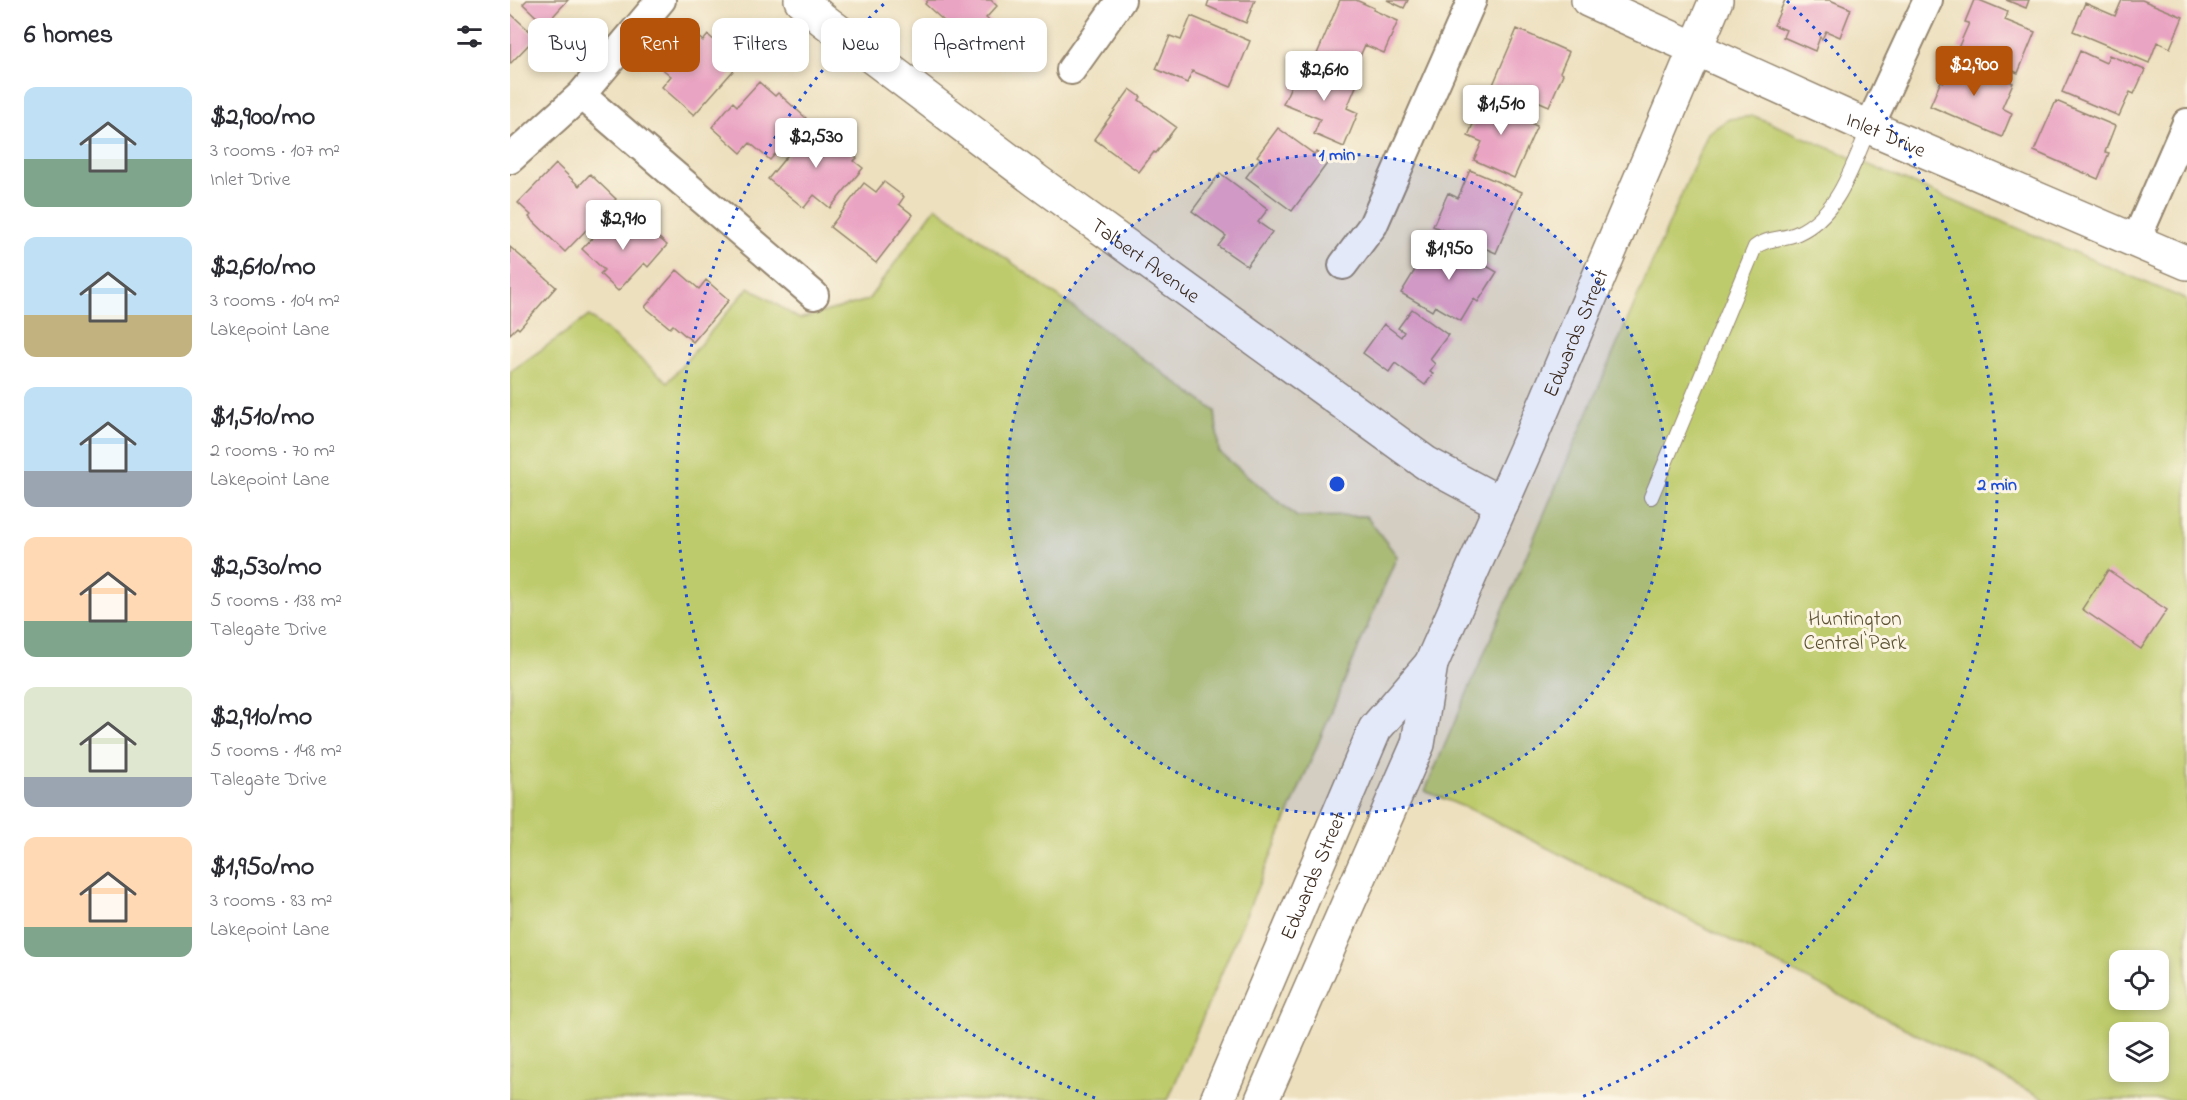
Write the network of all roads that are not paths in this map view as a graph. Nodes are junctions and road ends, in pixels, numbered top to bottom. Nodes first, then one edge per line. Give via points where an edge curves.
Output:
1 (661, 0) edge
2 (801, 0) edge
3 (1121, 0) edge
4 (1472, 0) edge
5 (1588, 0) edge
6 (1716, 0) edge
7 (1928, 0) edge
8 (1695, 49) junction
9 (1071, 70) dead end
10 (581, 95) junction
11 (2187, 123) edge
12 (1869, 128) junction
13 (510, 159) edge
14 (2136, 240) junction
15 (2187, 263) edge
16 (1343, 265) dead end
17 (814, 295) dead end
18 (1651, 497) dead end
19 (1502, 504) junction
20 (1431, 664) junction
21 (1217, 1100) edge
22 (1262, 1100) edge

1 - 10 street
2 - 19 main road, Talbert Avenue via 1038,182 1426,463
3 - 9 street
4 - 16 street via 1373,225
5 - 8 main road, Inlet Drive
6 - 8 main road, Edwards Street
7 - 12 street
8 - 12 main road, Inlet Drive
8 - 19 main road, Edwards Street
10 - 13 street
10 - 17 street
11 - 14 street
12 - 14 main road, Inlet Drive
12 - 18 lane via 1824,217 1797,234 1764,240 1755,247
14 - 15 main road, Inlet Drive
19 - 20 main road, Edwards Street
20 - 21 main road, Edwards Street via 1375,729
20 - 22 main road, Edwards Street via 1418,744

